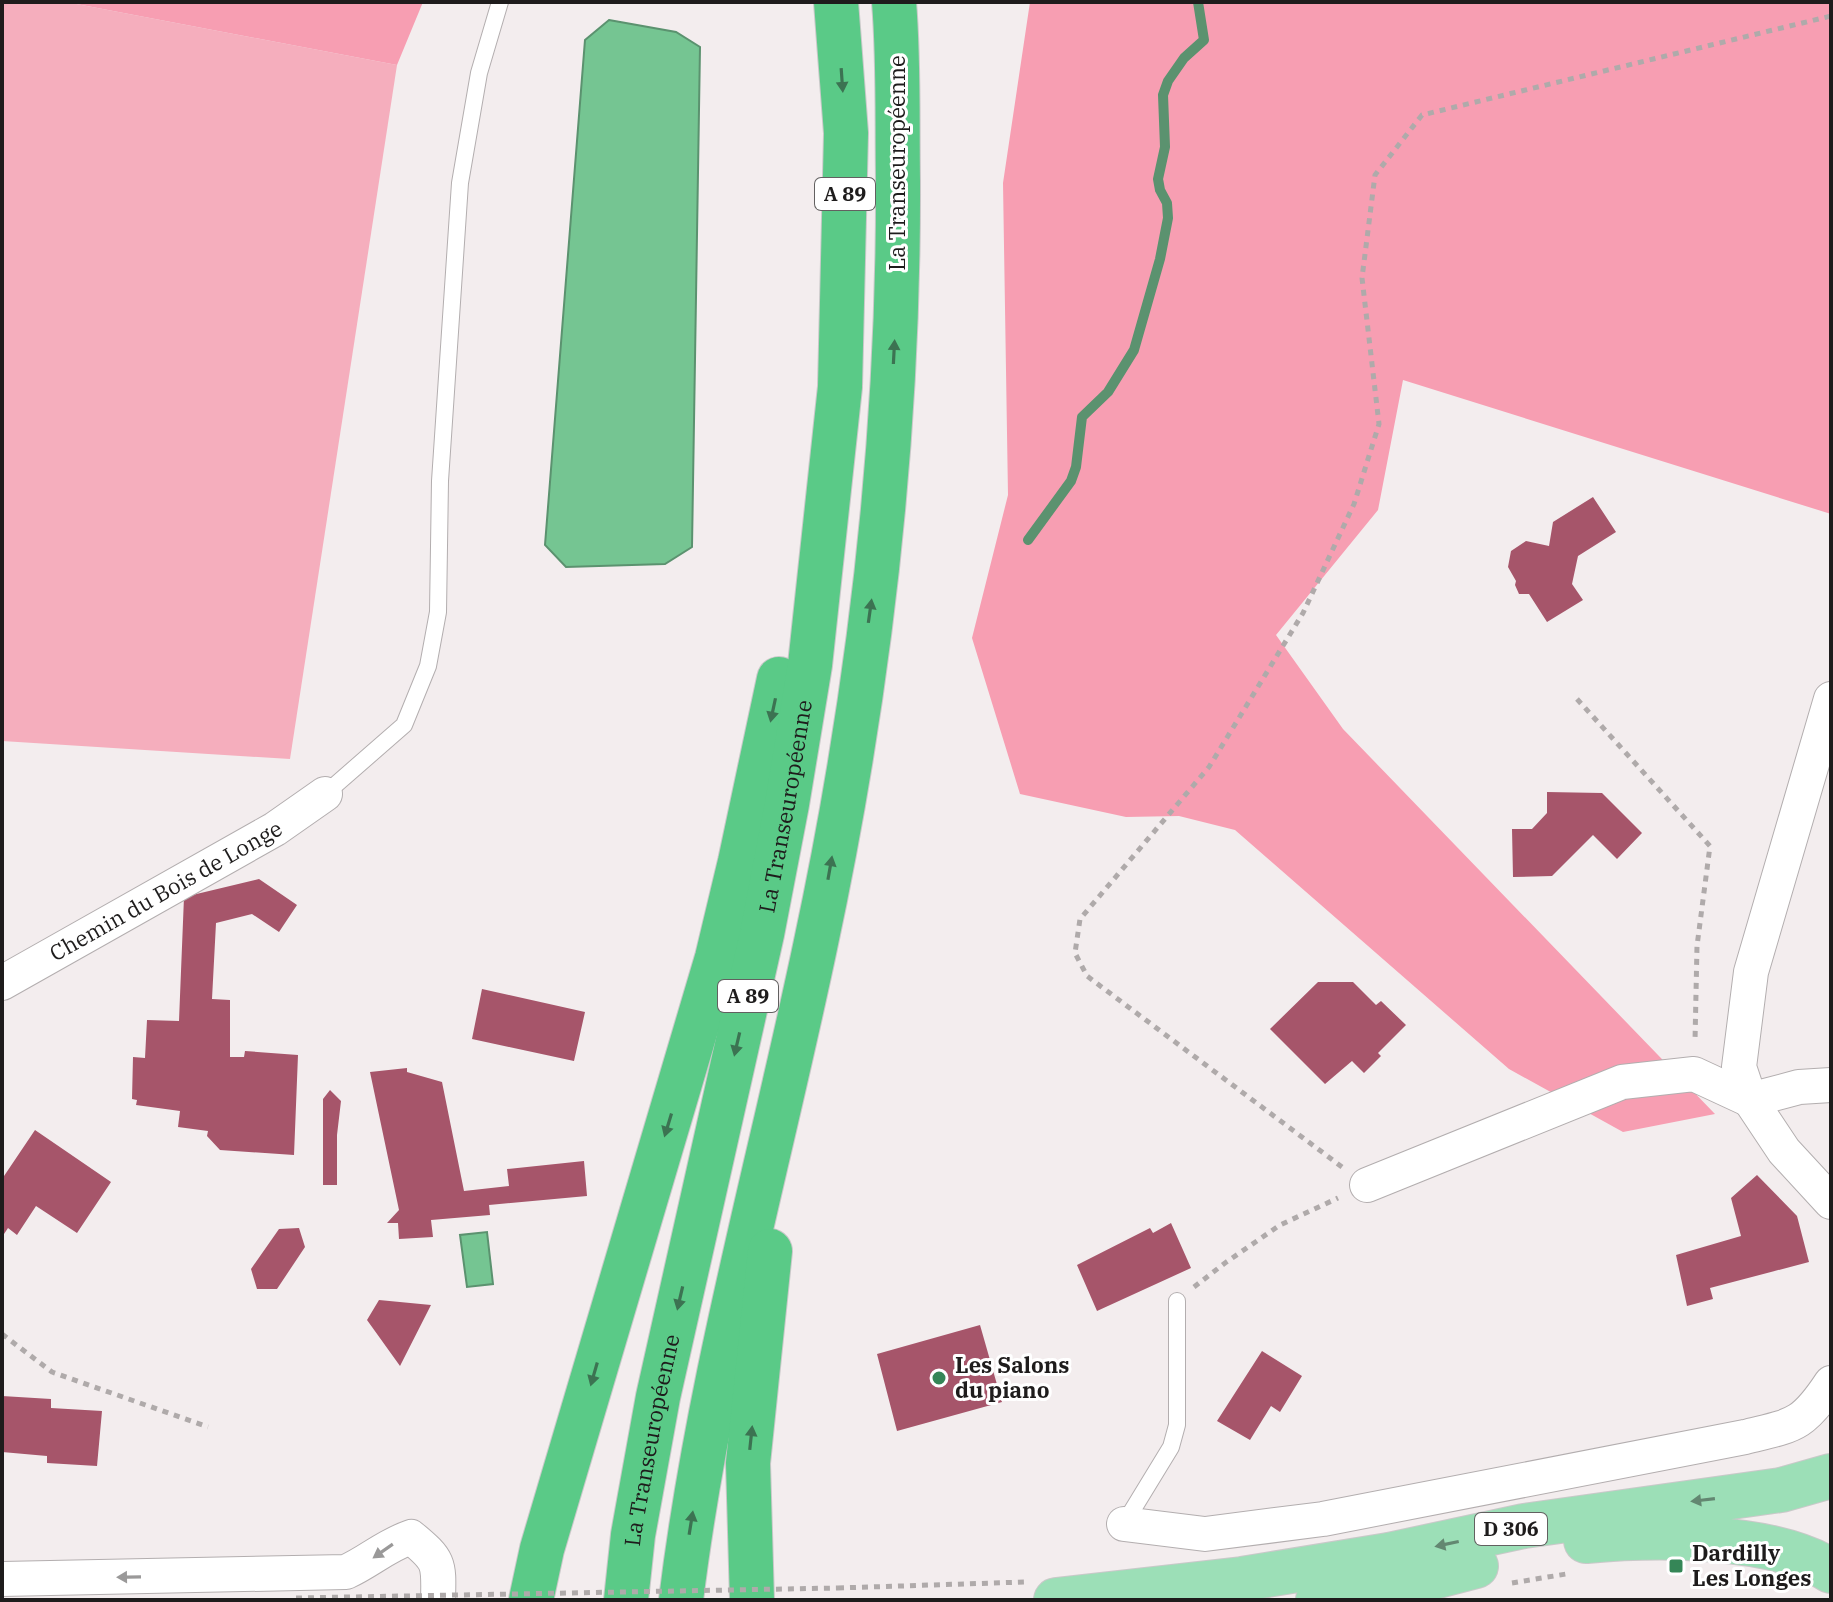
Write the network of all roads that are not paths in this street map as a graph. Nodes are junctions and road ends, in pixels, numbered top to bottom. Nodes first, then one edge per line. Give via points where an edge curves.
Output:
1 (500, 2) edge
2 (836, 2) edge
3 (894, 2) edge
4 (840, 387) junction
5 (1831, 699) edge
6 (325, 794) joint
7 (816, 944) junction
8 (2, 983) edge
9 (1831, 1085) edge
10 (1750, 1100) junction
11 (1367, 1185) road end
12 (1831, 1202) edge
13 (1177, 1301) road end
14 (1831, 1383) edge
15 (1831, 1476) edge
16 (1124, 1524) joint
17 (1831, 1571) edge
18 (2, 1579) edge
19 (438, 1600) edge
20 (531, 1600) edge
21 (626, 1600) edge
22 (681, 1600) edge
23 (752, 1600) edge
24 (1056, 1600) edge
25 (1318, 1600) edge

1 - 6 lane via 479,73 460,183 440,481 438,612 428,666 404,725
2 -> 4 highway, La Transeuropéenne / A 89 via 846,133
7 -> 3 highway, La Transeuropéenne / A 89 via 853,744 892,401 898,266
4 -> 20 highway via 717,958
4 -> 21 highway, La Transeuropéenne / A 89 via 810,665 787,804 658,1397
5 - 10 street via 1751,972 1739,1067
6 - 8 street, Chemin du Bois de Longe via 275,829
22 -> 7 highway, La Transeuropéenne / A 89 via 714,1390
23 -> 7 highway via 748,1463 773,1222
9 - 10 street
10 - 11 street via 1694,1074 1622,1082
10 - 12 street via 1784,1151
13 - 16 lane via 1177,1425 1171,1447
14 - 16 street via 1814,1409 1789,1427 1729,1440 1323,1519 1205,1534
15 -> 24 main road, D 306 via 1781,1490 1524,1526 1403,1553 1242,1579
17 - 25 main road, D 306 via 1801,1556 1726,1541 1623,1538 1564,1544 1403,1585
19 -> 18 street via 439,1567 411,1537 346,1572

